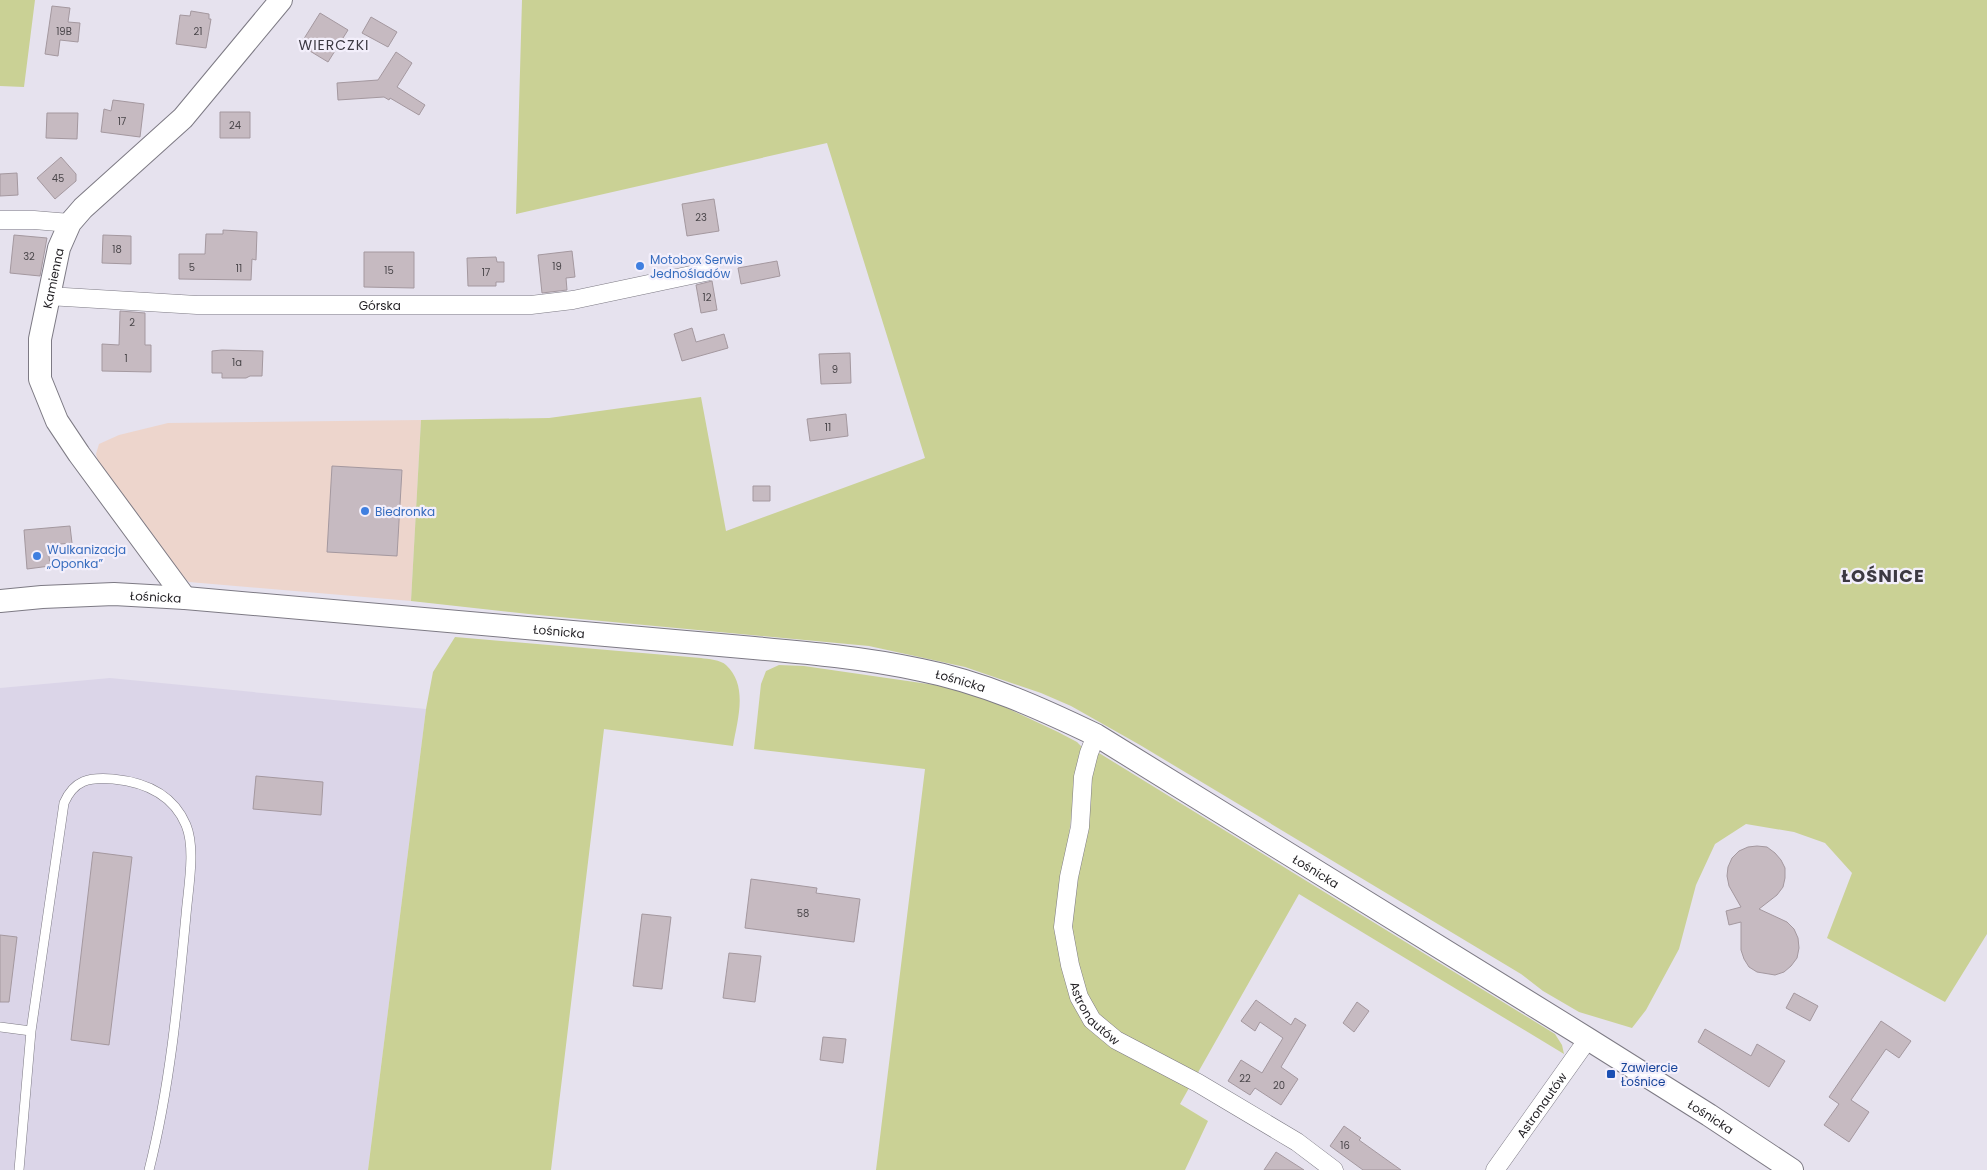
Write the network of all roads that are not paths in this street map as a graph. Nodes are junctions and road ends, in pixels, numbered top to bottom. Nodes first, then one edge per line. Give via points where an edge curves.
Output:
1 (281, 0) edge
2 (0, 220) edge
3 (70, 223) junction
4 (710, 271) dead end
5 (48, 296) junction
6 (185, 598) junction
7 (0, 601) edge
8 (1096, 735) junction
9 (0, 1027) edge
10 (31, 1031) junction
11 (1588, 1039) junction
12 (19, 1170) edge
13 (149, 1170) edge
14 (1334, 1170) edge
15 (1496, 1170) edge
16 (1792, 1170) edge

1 - 3 street, Kamienna via 183,118
2 - 3 street
3 - 5 street, Kamienna via 59,248
4 - 5 street, Górska via 573,300 531,305 197,305
5 - 6 street, Kamienna via 39,365 47,400 79,454
6 - 7 street, Łośnicka via 114,594
6 - 8 street, Łośnicka via 831,655 922,670 986,688 1058,716
8 - 11 street, Łośnicka
8 - 14 street, Astronautów via 1083,777 1080,827 1069,876 1063,927 1079,998 1092,1020 1116,1040 1198,1083 1297,1142
9 - 10 lane
10 - 12 lane
10 - 13 lane via 64,803 68,794 88,779 133,782 157,791 173,804 186,826 190,836 190,864 177,1002
11 - 15 street, Astronautów
11 - 16 street, Łośnicka

